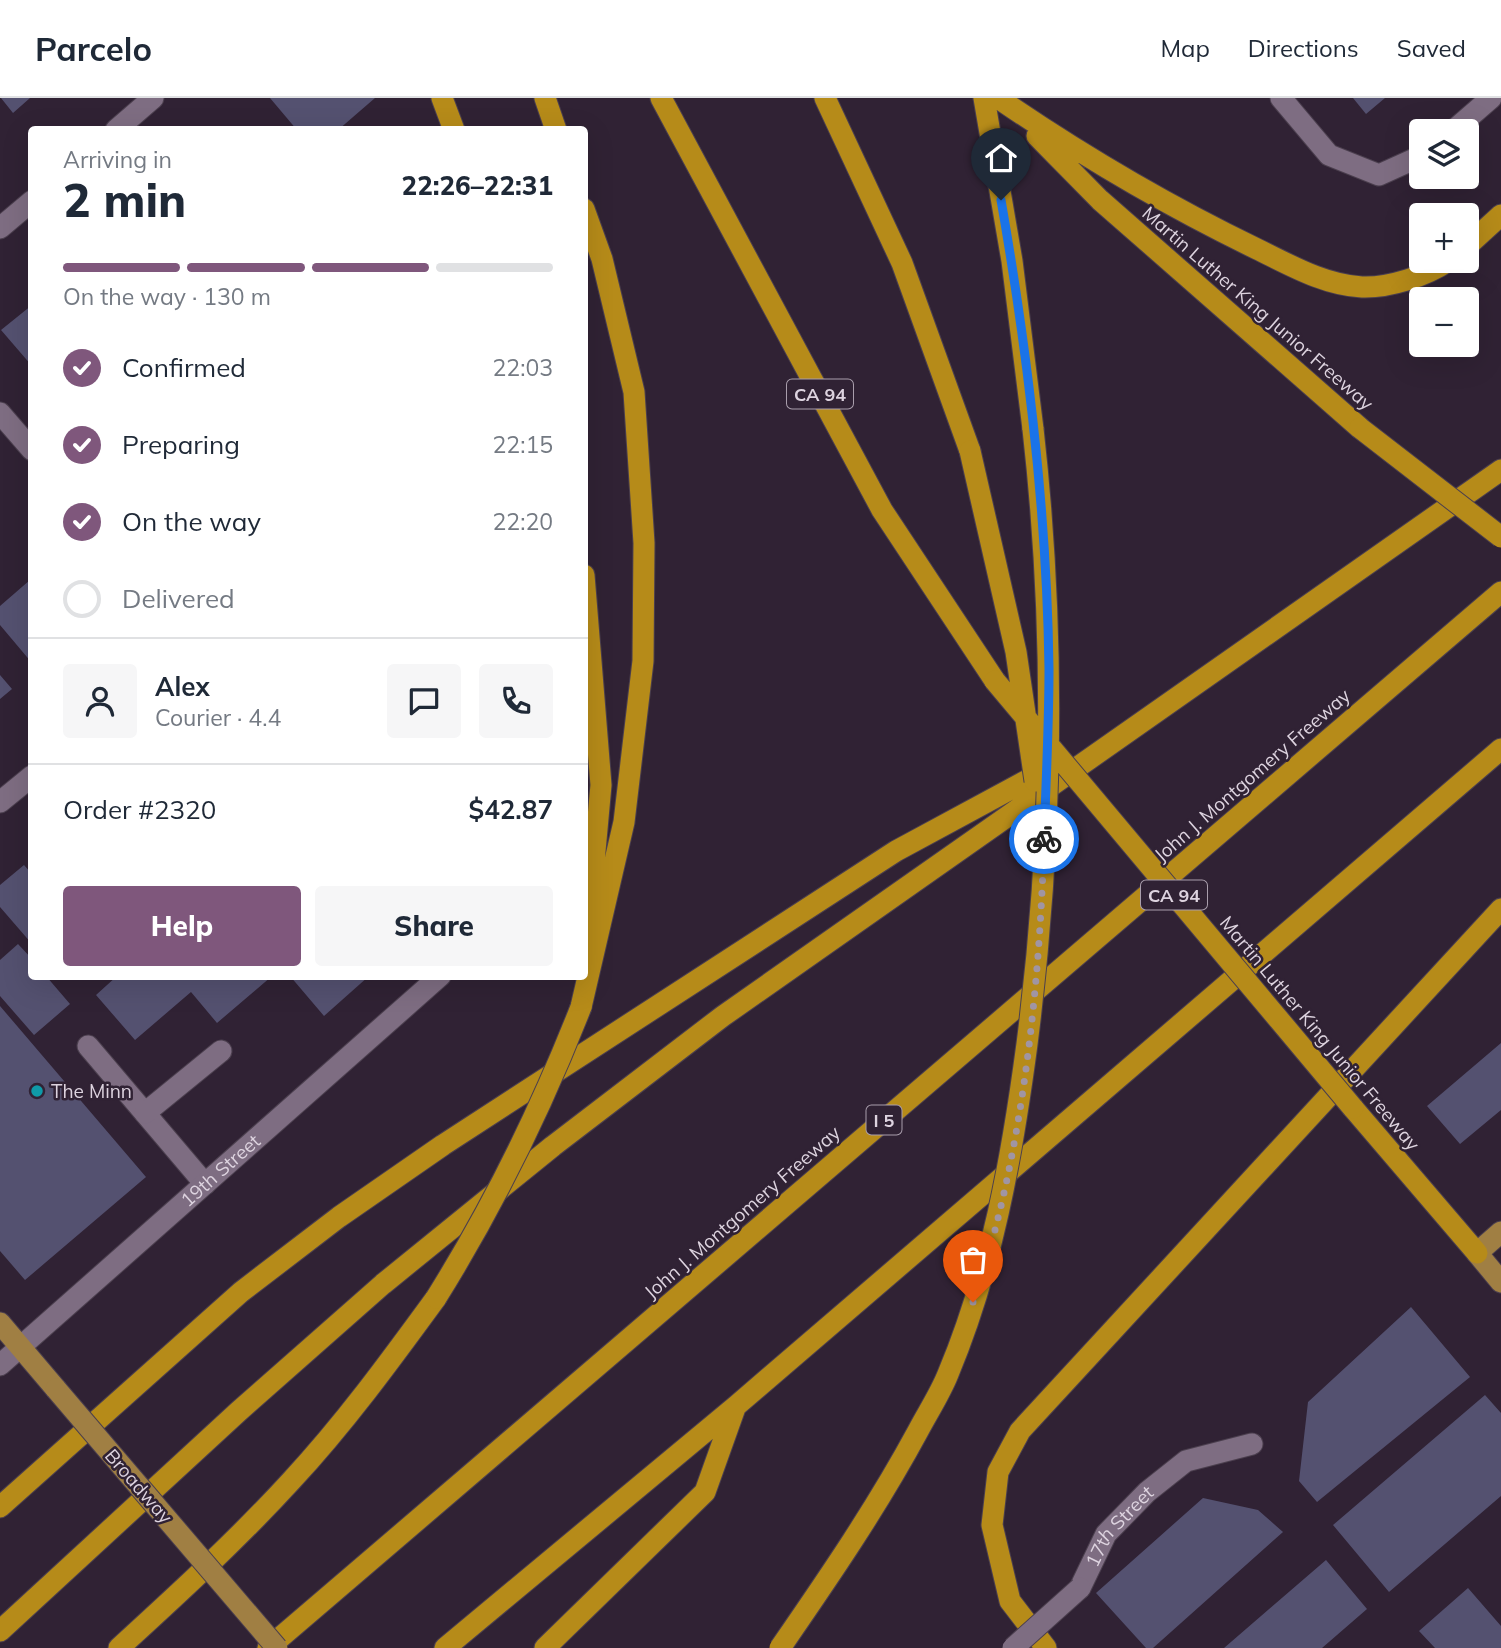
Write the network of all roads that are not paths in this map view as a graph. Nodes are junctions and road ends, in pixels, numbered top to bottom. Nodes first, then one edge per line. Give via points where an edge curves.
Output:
1 (153, 98) edge
2 (442, 98) edge
3 (545, 98) edge
4 (661, 98) edge
5 (825, 98) edge
6 (984, 98) edge
7 (998, 98) edge
8 (1281, 98) edge
9 (1491, 98) edge
10 (1467, 119) edge
11 (121, 126) edge
12 (452, 126) edge
13 (555, 126) edge
14 (1409, 161) edge
15 (28, 204) edge
16 (1501, 215) edge
17 (588, 220) edge
18 (0, 228) edge
19 (1479, 235) edge
20 (1420, 273) edge
21 (0, 413) edge
22 (28, 445) edge
23 (1501, 470) edge
24 (1501, 537) edge
25 (1501, 592) edge
26 (588, 624) edge
27 (1152, 713) junction
28 (1501, 749) edge
29 (28, 779) edge
30 (0, 802) edge
31 (1044, 849) junction
32 (1501, 909) edge
33 (588, 922) edge
34 (588, 977) edge
35 (437, 980) edge
36 (583, 980) edge
37 (587, 980) edge
38 (581, 1007) junction
39 (88, 1046) dead end
40 (221, 1051) dead end
41 (145, 1113) junction
42 (205, 1184) junction
43 (1501, 1232) edge
44 (1477, 1253) junction
45 (1501, 1282) edge
46 (0, 1323) edge
47 (21, 1347) junction
48 (0, 1365) edge
49 (736, 1406) junction
50 (1252, 1444) dead end
51 (0, 1507) edge
52 (0, 1631) edge
53 (120, 1648) edge
54 (268, 1648) edge
55 (278, 1648) edge
56 (445, 1648) edge
57 (545, 1648) edge
58 (780, 1648) edge
59 (1013, 1648) edge
60 (1046, 1648) edge

1 - 11 street
2 - 12 highway
3 - 13 highway
4 - 44 highway, Martin Luther King Junior Freeway / CA 94, bridge via 882,510 995,681
5 - 31 highway, bridge via 902,263 970,451 1016,652
6 - 31 highway, bridge via 1012,261 1038,472 1049,670
7 - 20 highway via 1082,156 1318,279 1363,287
7 - 24 highway, Martin Luther King Junior Freeway, bridge via 1100,200 1360,428
8 - 14 street via 1329,155 1379,175
9 - 10 street
15 - 18 street
16 - 19 highway
17 - 34 highway via 634,392 645,543 643,661 624,822
21 - 22 street
23 - 27 highway
25 - 54 highway, John J. Montgomery Freeway / I 5
26 - 33 highway via 601,785
27 - 51 highway via 896,851 443,1145 241,1292
27 - 52 highway via 723,1016 552,1146 383,1284
28 - 49 highway
29 - 30 street
31 - 58 highway, bridge via 1037,965 1023,1074 1007,1182 982,1278 947,1376 906,1453 867,1522
32 - 60 highway via 1020,1431 998,1472 992,1524 1010,1601
35 - 42 street, 19th Street
36 - 38 highway
37 - 38 highway
38 - 53 highway, bridge via 516,1158 436,1298 366,1393 293,1480
39 - 41 street
40 - 41 street
41 - 42 street
42 - 47 street, 19th Street
43 - 44 main road
44 - 45 main road
46 - 47 main road, Broadway
47 - 48 street, 19th Street
47 - 55 main road, Broadway, bridge
49 - 56 highway
49 - 57 highway via 705,1492
50 - 59 street, 17th Street, bridge via 1186,1461 1147,1492 1106,1534 1080,1588

